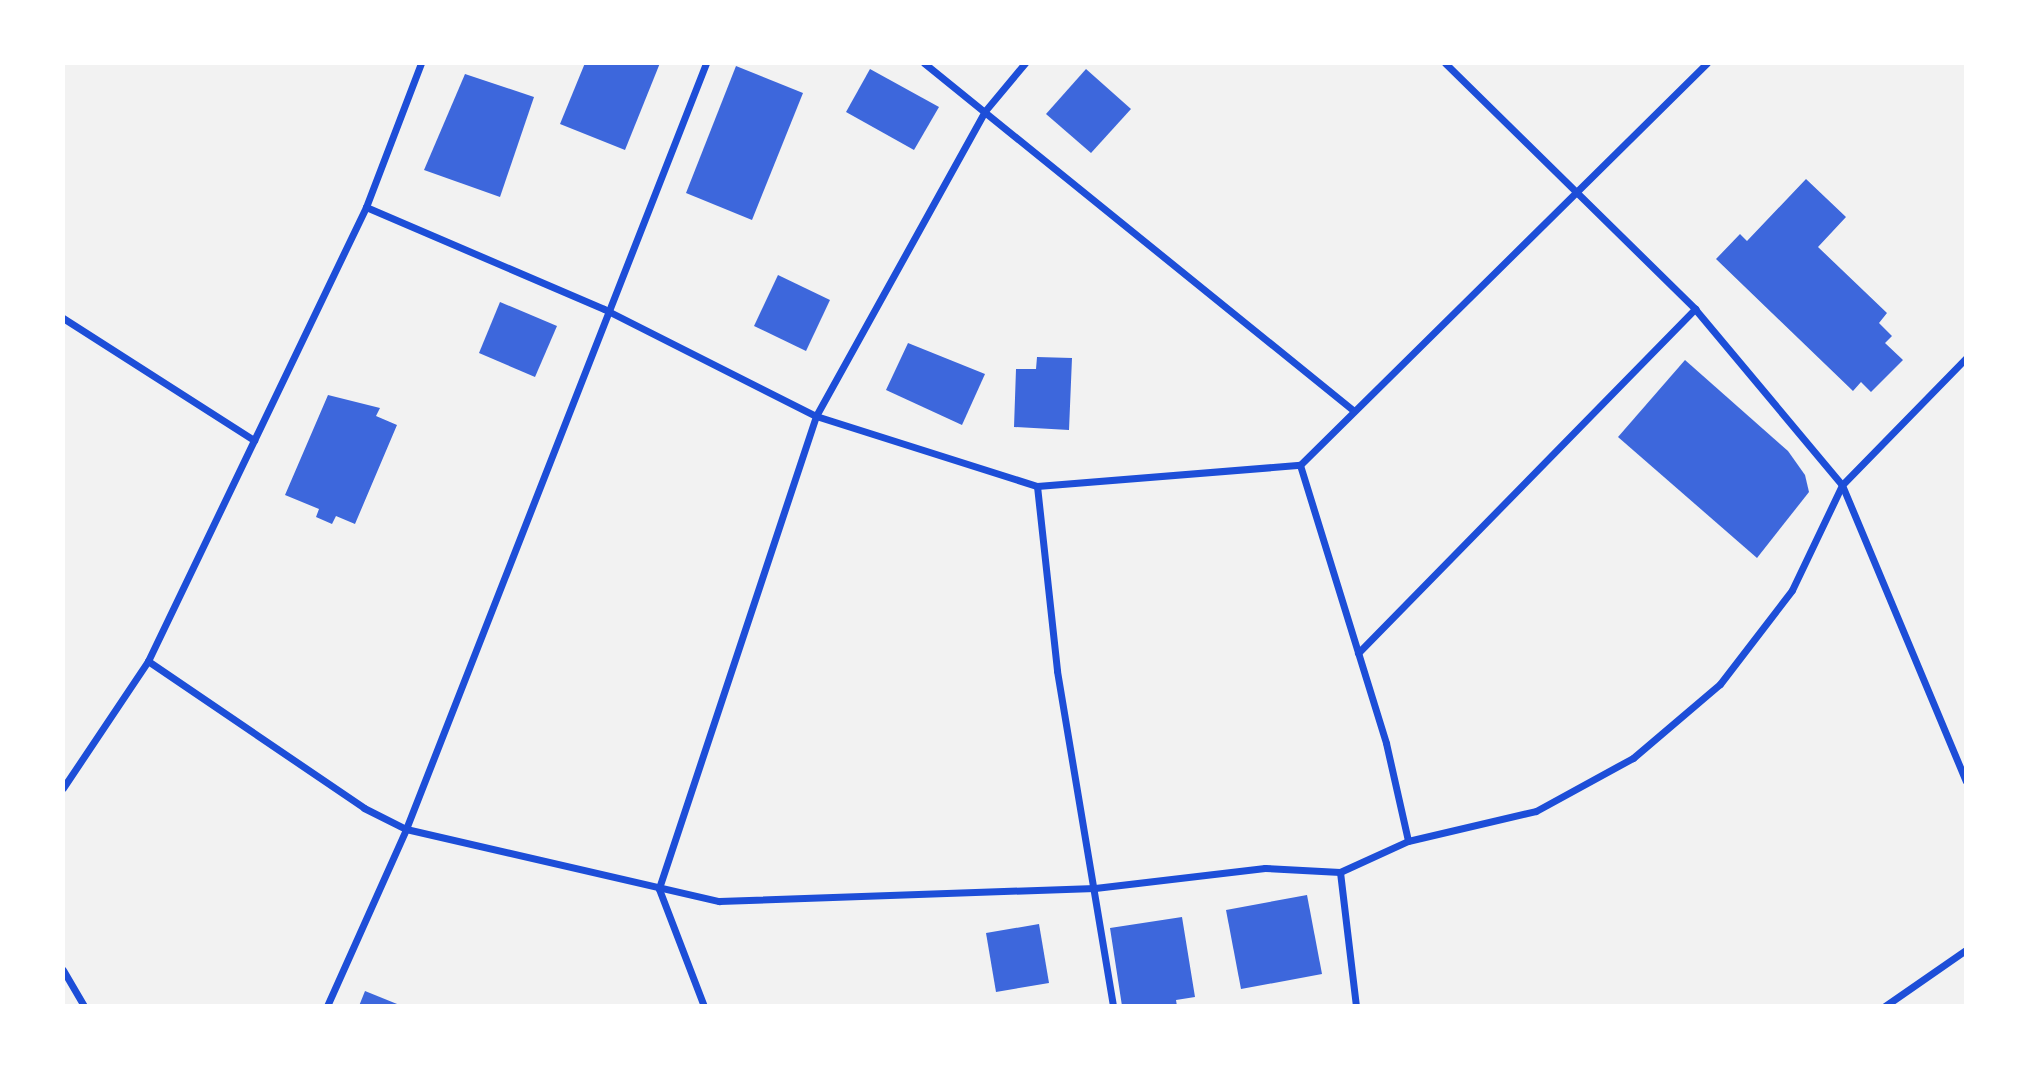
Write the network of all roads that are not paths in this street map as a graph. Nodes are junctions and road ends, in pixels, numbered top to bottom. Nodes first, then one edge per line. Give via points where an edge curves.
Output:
1 (421, 63) edge
2 (706, 63) edge
3 (924, 63) edge
4 (1025, 63) edge
5 (1445, 63) edge
6 (1707, 63) edge
7 (985, 111) junction
8 (1577, 189) junction
9 (366, 207) junction
10 (604, 309) junction
11 (1695, 309) junction
12 (63, 318) edge
13 (1966, 358) edge
14 (1354, 411) junction
15 (816, 416) junction
16 (254, 440) junction
17 (1300, 465) junction
18 (1842, 485) junction
19 (1037, 486) junction
20 (1358, 653) junction
21 (148, 661) junction
22 (1966, 781) edge
23 (63, 788) edge
24 (406, 829) junction
25 (1408, 841) junction
26 (1340, 872) junction
27 (1095, 888) junction
28 (659, 889) junction
29 (1966, 950) edge
30 (63, 971) edge
31 (84, 1006) edge
32 (327, 1006) edge
33 (704, 1006) edge
34 (1114, 1006) edge
35 (1356, 1006) edge
36 (1885, 1006) edge

1 - 9 street
2 - 10 street
3 - 7 street
4 - 7 street
5 - 8 street
6 - 8 street
7 - 14 street
7 - 15 street
8 - 11 street
8 - 14 street
9 - 10 street
9 - 16 street
10 - 15 street
10 - 24 street
11 - 18 street
11 - 20 street
12 - 16 street
13 - 18 street
14 - 17 street
15 - 19 street
15 - 28 street
16 - 21 street
17 - 19 street
17 - 20 street
18 - 22 street
18 - 25 street via 1792,590 1728,673 1633,758 1536,811
19 - 27 street via 1057,671
20 - 25 street
21 - 23 street
21 - 24 street via 364,808
24 - 28 street
24 - 32 street
25 - 26 street
26 - 27 street via 1265,868
26 - 35 street
27 - 28 street via 719,901
27 - 34 street
28 - 33 street
29 - 36 street
30 - 31 street

